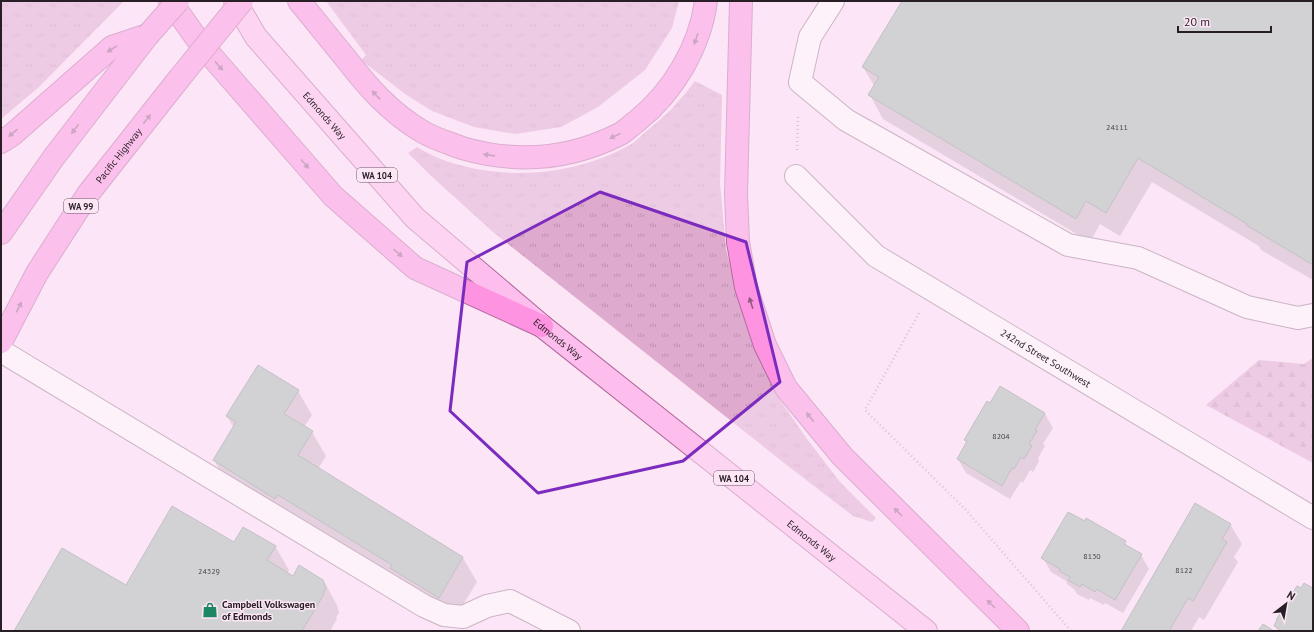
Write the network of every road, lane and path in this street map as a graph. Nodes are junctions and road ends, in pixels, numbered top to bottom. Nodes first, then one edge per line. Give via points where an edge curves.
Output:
1 (170, 1) edge
2 (178, 1) edge
3 (236, 1) edge
4 (242, 1) edge
5 (299, 1) edge
6 (706, 1) edge
7 (741, 1) edge
8 (833, 1) edge
9 (148, 35) junction
10 (800, 82) junction
11 (1, 142) edge
12 (796, 176) joint
13 (1, 233) edge
14 (932, 290) junction
15 (1313, 315) edge
16 (542, 326) junction
17 (1, 342) edge
18 (1, 351) edge
19 (1313, 518) edge
20 (569, 631) edge
21 (926, 631) edge
22 (1018, 631) edge
23 (1071, 631) edge

1 -> 16 highway via 200,43 333,196 415,268
2 - 9 highway, bridge
3 - 16 main road, Edmonds Way / WA 104 via 256,37 415,218
17 -> 4 highway, Pacific Highway / WA 99, bridge via 37,273 88,194
6 -> 5 highway via 693,48 676,79 650,111 621,133 586,149 548,158 482,154 424,133 384,104
22 -> 7 highway via 842,456 786,388 765,345 746,287 738,242 736,194
8 - 10 street via 810,37
9 -> 11 highway via 112,47
9 -> 13 highway via 54,157
10 - 12 path
10 - 15 street via 846,120 1068,245 1138,258 1247,307 1298,318
12 - 14 street, 242nd Street Southwest via 876,256
14 - 19 street, 242nd Street Southwest
14 - 23 path via 865,410 966,510
16 - 21 main road, Edmonds Way / WA 104
18 - 20 street via 424,606 444,615 463,617 487,606 510,601

